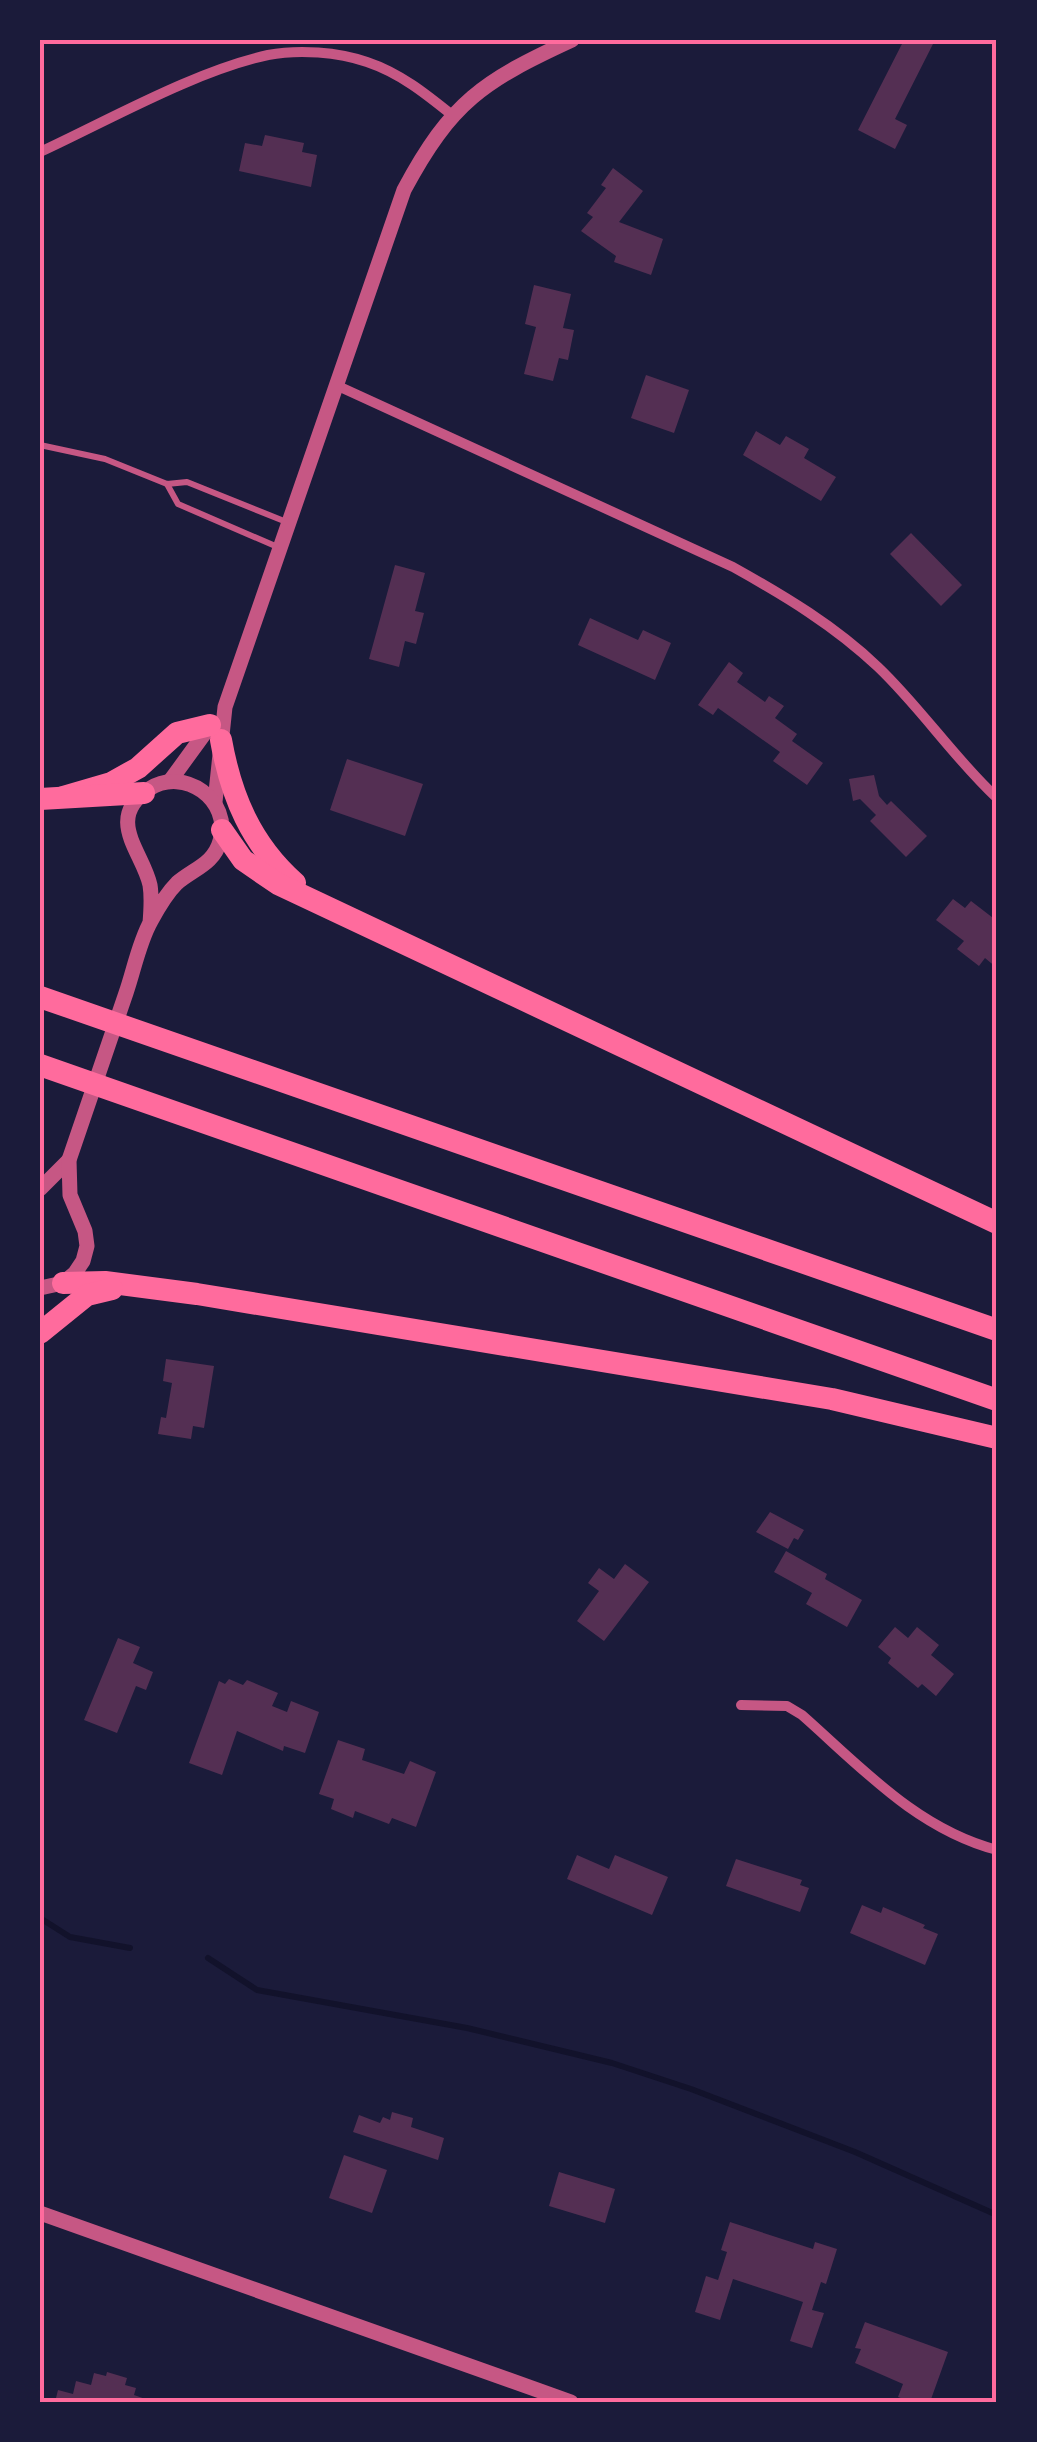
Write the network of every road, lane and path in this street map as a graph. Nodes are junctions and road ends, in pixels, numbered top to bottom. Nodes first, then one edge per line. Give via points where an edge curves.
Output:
1 (572, 40) edge
2 (452, 115) junction
3 (40, 152) edge
4 (338, 386) junction
5 (40, 444) edge
6 (168, 484) junction
7 (291, 524) junction
8 (282, 549) junction
9 (219, 724) junction
10 (170, 781) junction
11 (144, 793) junction
12 (52, 798) edge
13 (997, 798) edge
14 (215, 802) junction
15 (222, 830) junction
16 (316, 902) junction
17 (150, 923) junction
18 (40, 997) edge
19 (40, 1064) edge
20 (71, 1153) junction
21 (40, 1189) edge
22 (997, 1223) edge
23 (126, 1285) junction
24 (48, 1288) edge
25 (997, 1330) edge
26 (40, 1333) edge
27 (997, 1400) edge
28 (997, 1438) edge
29 (741, 1705) dead end
30 (997, 1850) edge
31 (40, 2213) edge
32 (572, 2402) edge

1 - 2 street via 508,70
2 - 3 street via 413,84 367,62 318,52 271,54 219,70
2 - 4 street via 404,190
4 - 7 street
4 - 13 street via 733,567 795,602 880,669
5 - 6 lane via 105,459
6 - 7 lane via 188,482
6 - 8 lane via 178,504
7 - 8 street
8 - 9 street
9 - 10 street
9 - 12 highway via 176,732 111,783
9 - 14 street
9 - 16 highway via 238,807 278,868
10 - 11 street
10 - 14 street via 196,786
11 - 12 highway
11 - 17 street via 127,832 150,882
14 - 15 street
15 - 16 highway via 259,873
15 - 17 street via 215,854 178,882
16 - 22 highway
17 - 20 street
18 - 25 highway
19 - 27 highway
20 - 21 street
20 - 24 street via 70,1196 87,1246 83,1261
23 - 24 highway
23 - 26 highway via 87,1296
23 - 28 highway via 832,1399
29 - 30 street via 787,1706 909,1809 970,1843
31 - 32 street

